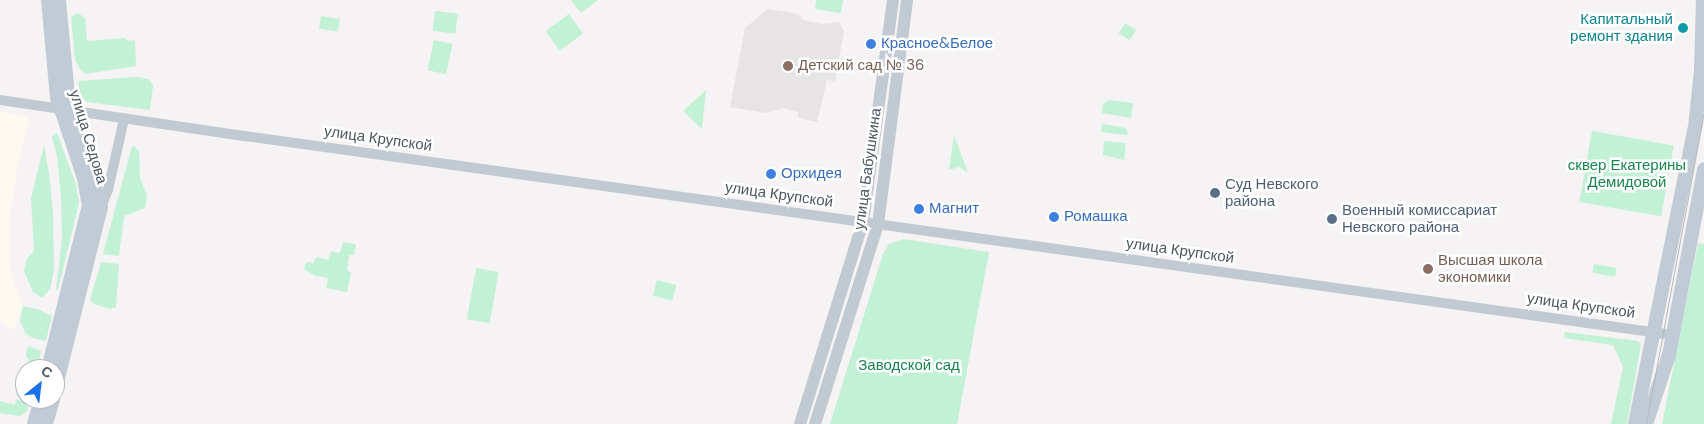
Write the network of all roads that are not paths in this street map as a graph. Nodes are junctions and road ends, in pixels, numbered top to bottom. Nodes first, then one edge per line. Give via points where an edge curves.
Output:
1 (48, 0) edge
2 (59, 0) edge
3 (893, 0) edge
4 (907, 0) edge
5 (1703, 0) edge
6 (0, 100) edge
7 (66, 110) junction
8 (124, 119) junction
9 (1704, 169) edge
10 (101, 207) junction
11 (862, 222) junction
12 (878, 224) junction
13 (1654, 332) junction
14 (1673, 335) junction
15 (50, 359) edge
16 (63, 359) edge
17 (38, 409) edge
18 (50, 409) edge
19 (34, 424) edge
20 (46, 424) edge
21 (800, 424) edge
22 (815, 424) edge
23 (1635, 424) edge
24 (1646, 424) edge

1 - 7 main road, улица Седова
2 - 7 main road, улица Седова
3 - 11 street, улица Бабушкина
4 - 12 street, улица Бабушкина
5 - 13 main road via 1702,71 1696,118
6 - 7 street, улица Крупской
7 - 8 street, улица Крупской
7 - 10 main road, улица Седова via 95,182
7 - 15 main road, улица Седова via 89,205
8 - 10 street, улица Седова
8 - 11 street, улица Крупской
9 - 14 main road
10 - 16 main road, улица Седова
11 - 12 street, улица Крупской
11 - 21 street, улица Бабушкина
12 - 13 street, улица Крупской
12 - 22 street, улица Бабушкина
13 - 14 street, улица Крупской
13 - 23 main road
14 - 24 main road via 1665,370
17 - 19 main road
18 - 20 main road

